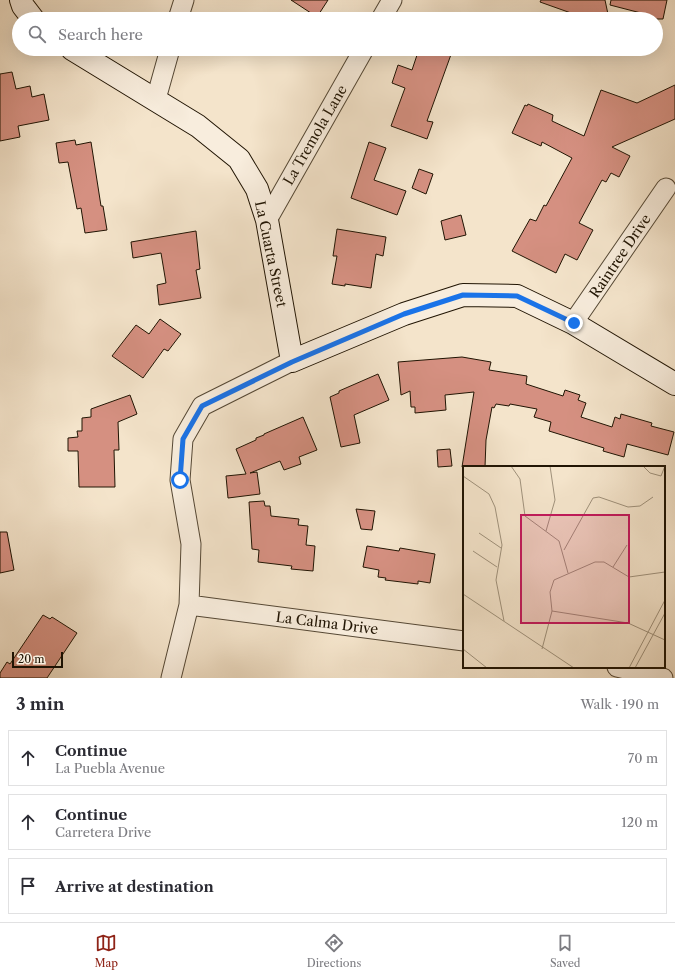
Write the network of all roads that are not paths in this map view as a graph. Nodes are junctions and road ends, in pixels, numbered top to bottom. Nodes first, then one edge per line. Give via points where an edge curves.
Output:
1 (21, 0) edge
2 (184, 0) edge
3 (392, 0) edge
4 (28, 12) edge
5 (180, 12) edge
6 (385, 12) edge
7 (84, 56) edge
8 (168, 56) edge
9 (360, 56) edge
10 (156, 99) junction
11 (666, 188) dead end
12 (267, 220) junction
13 (574, 323) junction
14 (292, 362) junction
15 (675, 384) edge
16 (189, 605) junction
17 (463, 641) edge
18 (622, 668) edge
19 (171, 678) edge
20 (663, 678) edge

1 - 4 street
2 - 5 street
3 - 6 street
7 - 10 street, La Cuarta Street
8 - 10 street
9 - 12 street, La Tremola Lane
10 - 12 street, La Cuarta Street via 198,126 239,159 257,189
11 - 13 street, Raintree Drive
12 - 14 street, La Cuarta Street
13 - 14 street via 517,296 463,295 404,314
13 - 15 street
14 - 16 street via 202,406 183,439 180,480 191,544
16 - 17 street, La Calma Drive
16 - 19 street
18 - 20 street

